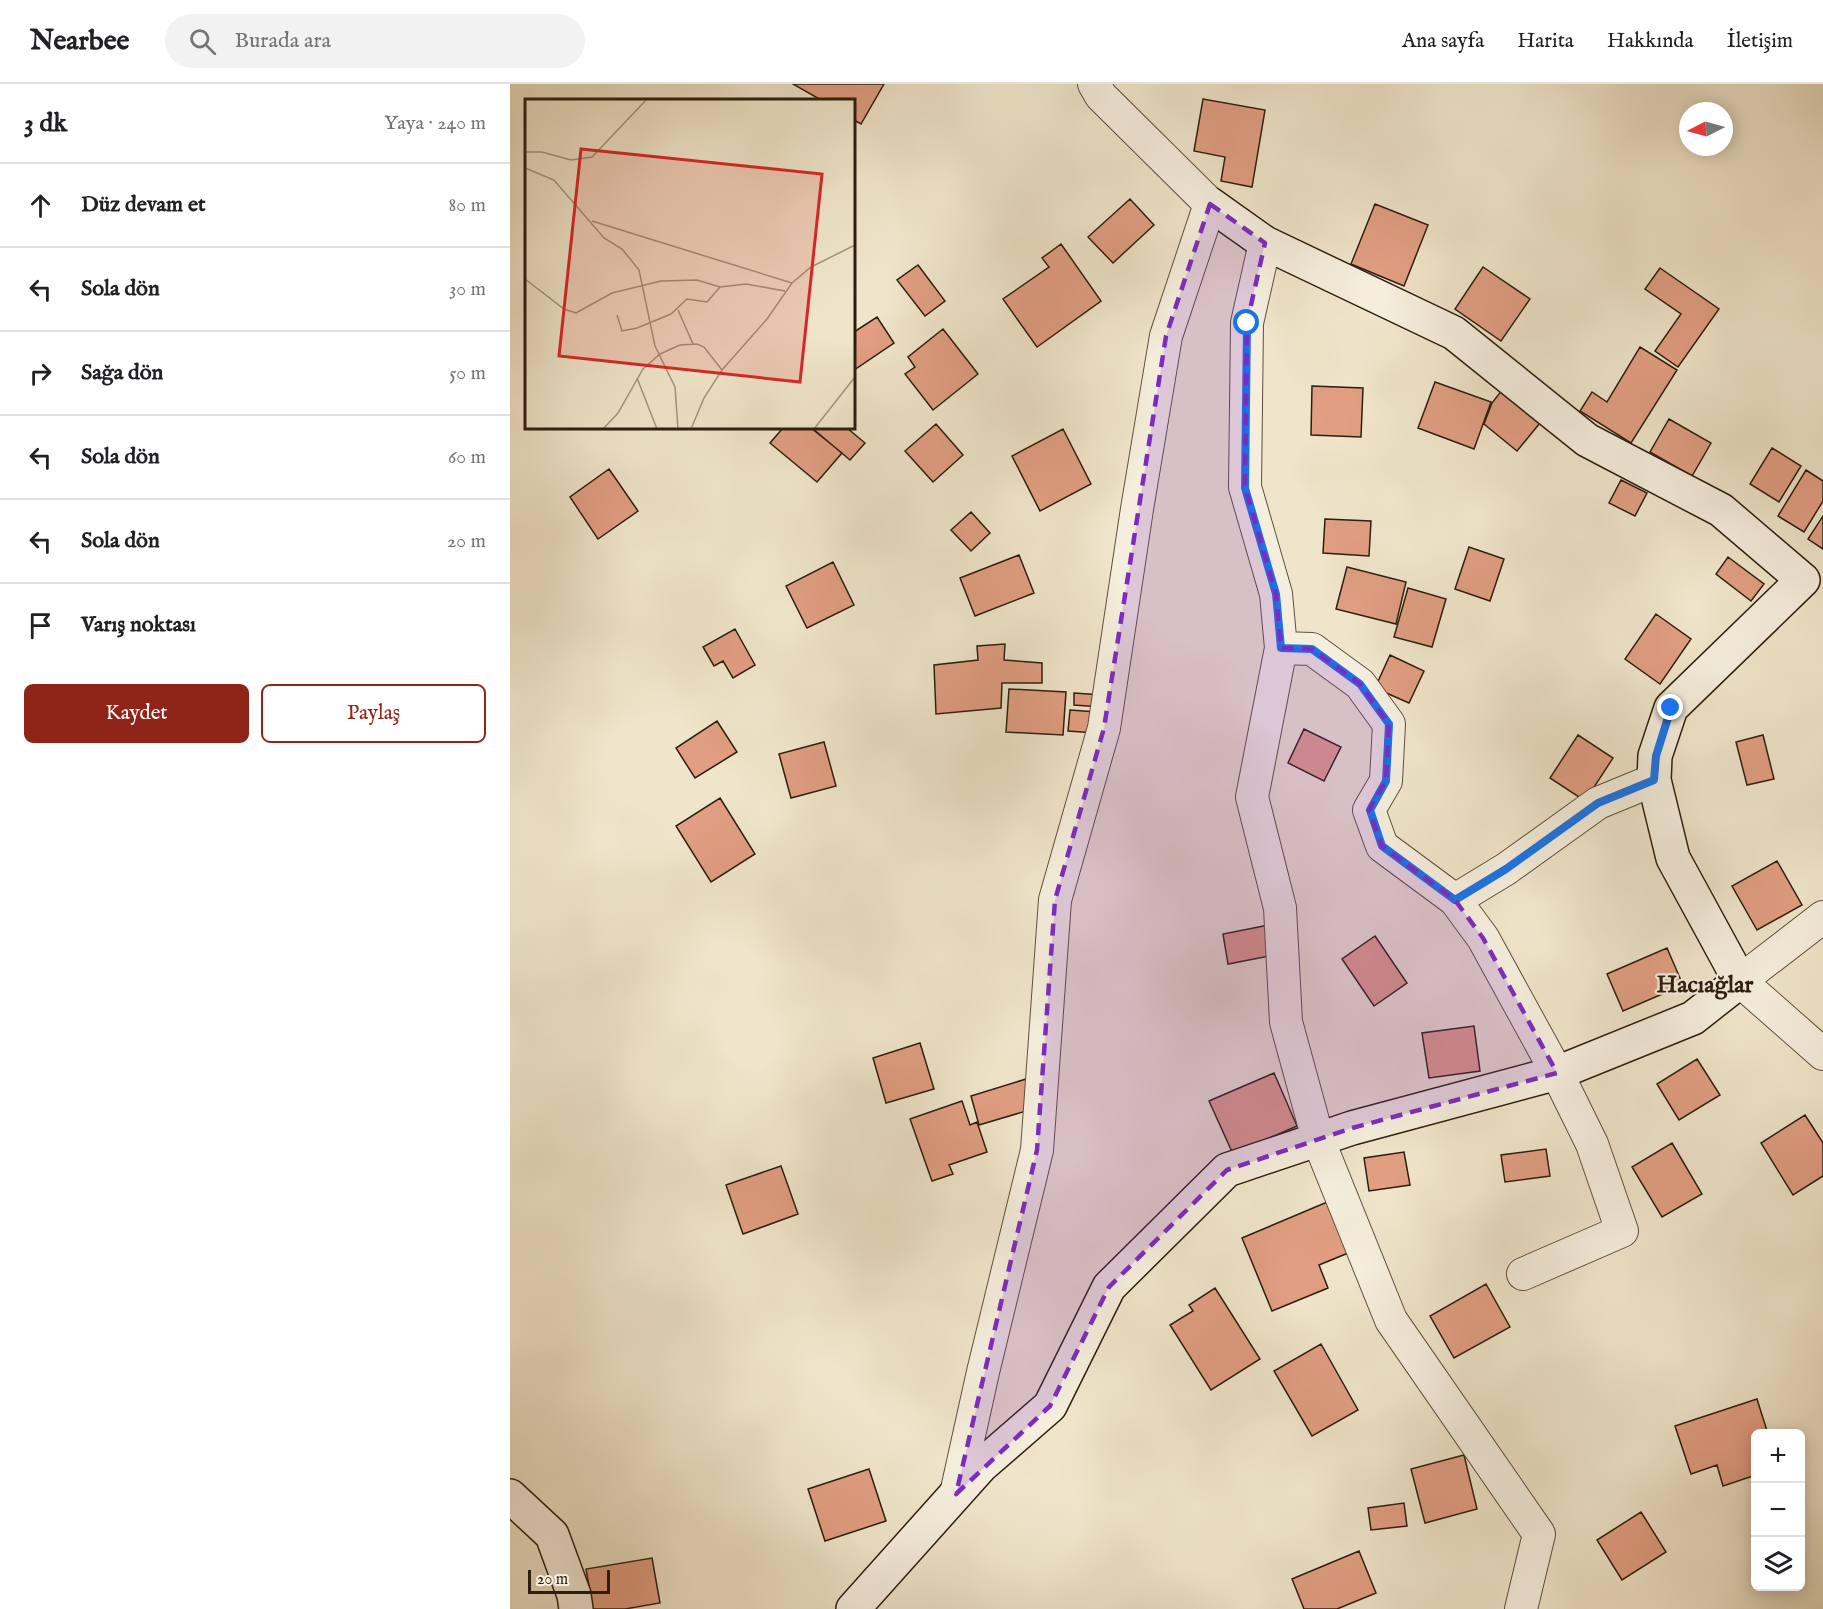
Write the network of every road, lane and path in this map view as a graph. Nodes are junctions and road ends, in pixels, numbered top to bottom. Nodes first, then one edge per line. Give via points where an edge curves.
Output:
1 (1094, 84) edge
2 (1209, 204) junction
3 (1265, 243) junction
4 (1813, 582) edge
5 (1281, 648) junction
6 (1654, 780) junction
7 (1455, 900) junction
8 (1823, 917) edge
9 (1740, 981) junction
10 (1823, 1054) edge
11 (1557, 1073) junction
12 (1318, 1139) junction
13 (1523, 1274) dead end
14 (956, 1494) junction
15 (510, 1496) edge
16 (576, 1609) edge
17 (853, 1609) edge
18 (1521, 1609) edge

1 - 2 street via 1101,96
2 - 3 street
2 - 14 street via 1166,336 1104,728 1055,900 1037,1150
3 - 4 street via 1454,333 1587,440 1721,510
3 - 5 street via 1247,323 1245,488 1276,594
4 - 6 street via 1671,708 1656,756
5 - 7 street via 1312,649 1360,684 1389,724 1386,781 1370,810 1382,846
5 - 12 street via 1252,797 1280,908 1286,1022
6 - 7 street via 1598,803
6 - 9 street via 1673,858
7 - 11 street via 1483,938
8 - 9 street
9 - 10 street
9 - 11 street via 1693,1018
11 - 12 street
11 - 13 street via 1592,1144 1622,1231
12 - 14 street via 1227,1170 1108,1287 1050,1406 981,1466
12 - 18 street via 1391,1320 1539,1534
14 - 17 street
15 - 16 street via 552,1535

